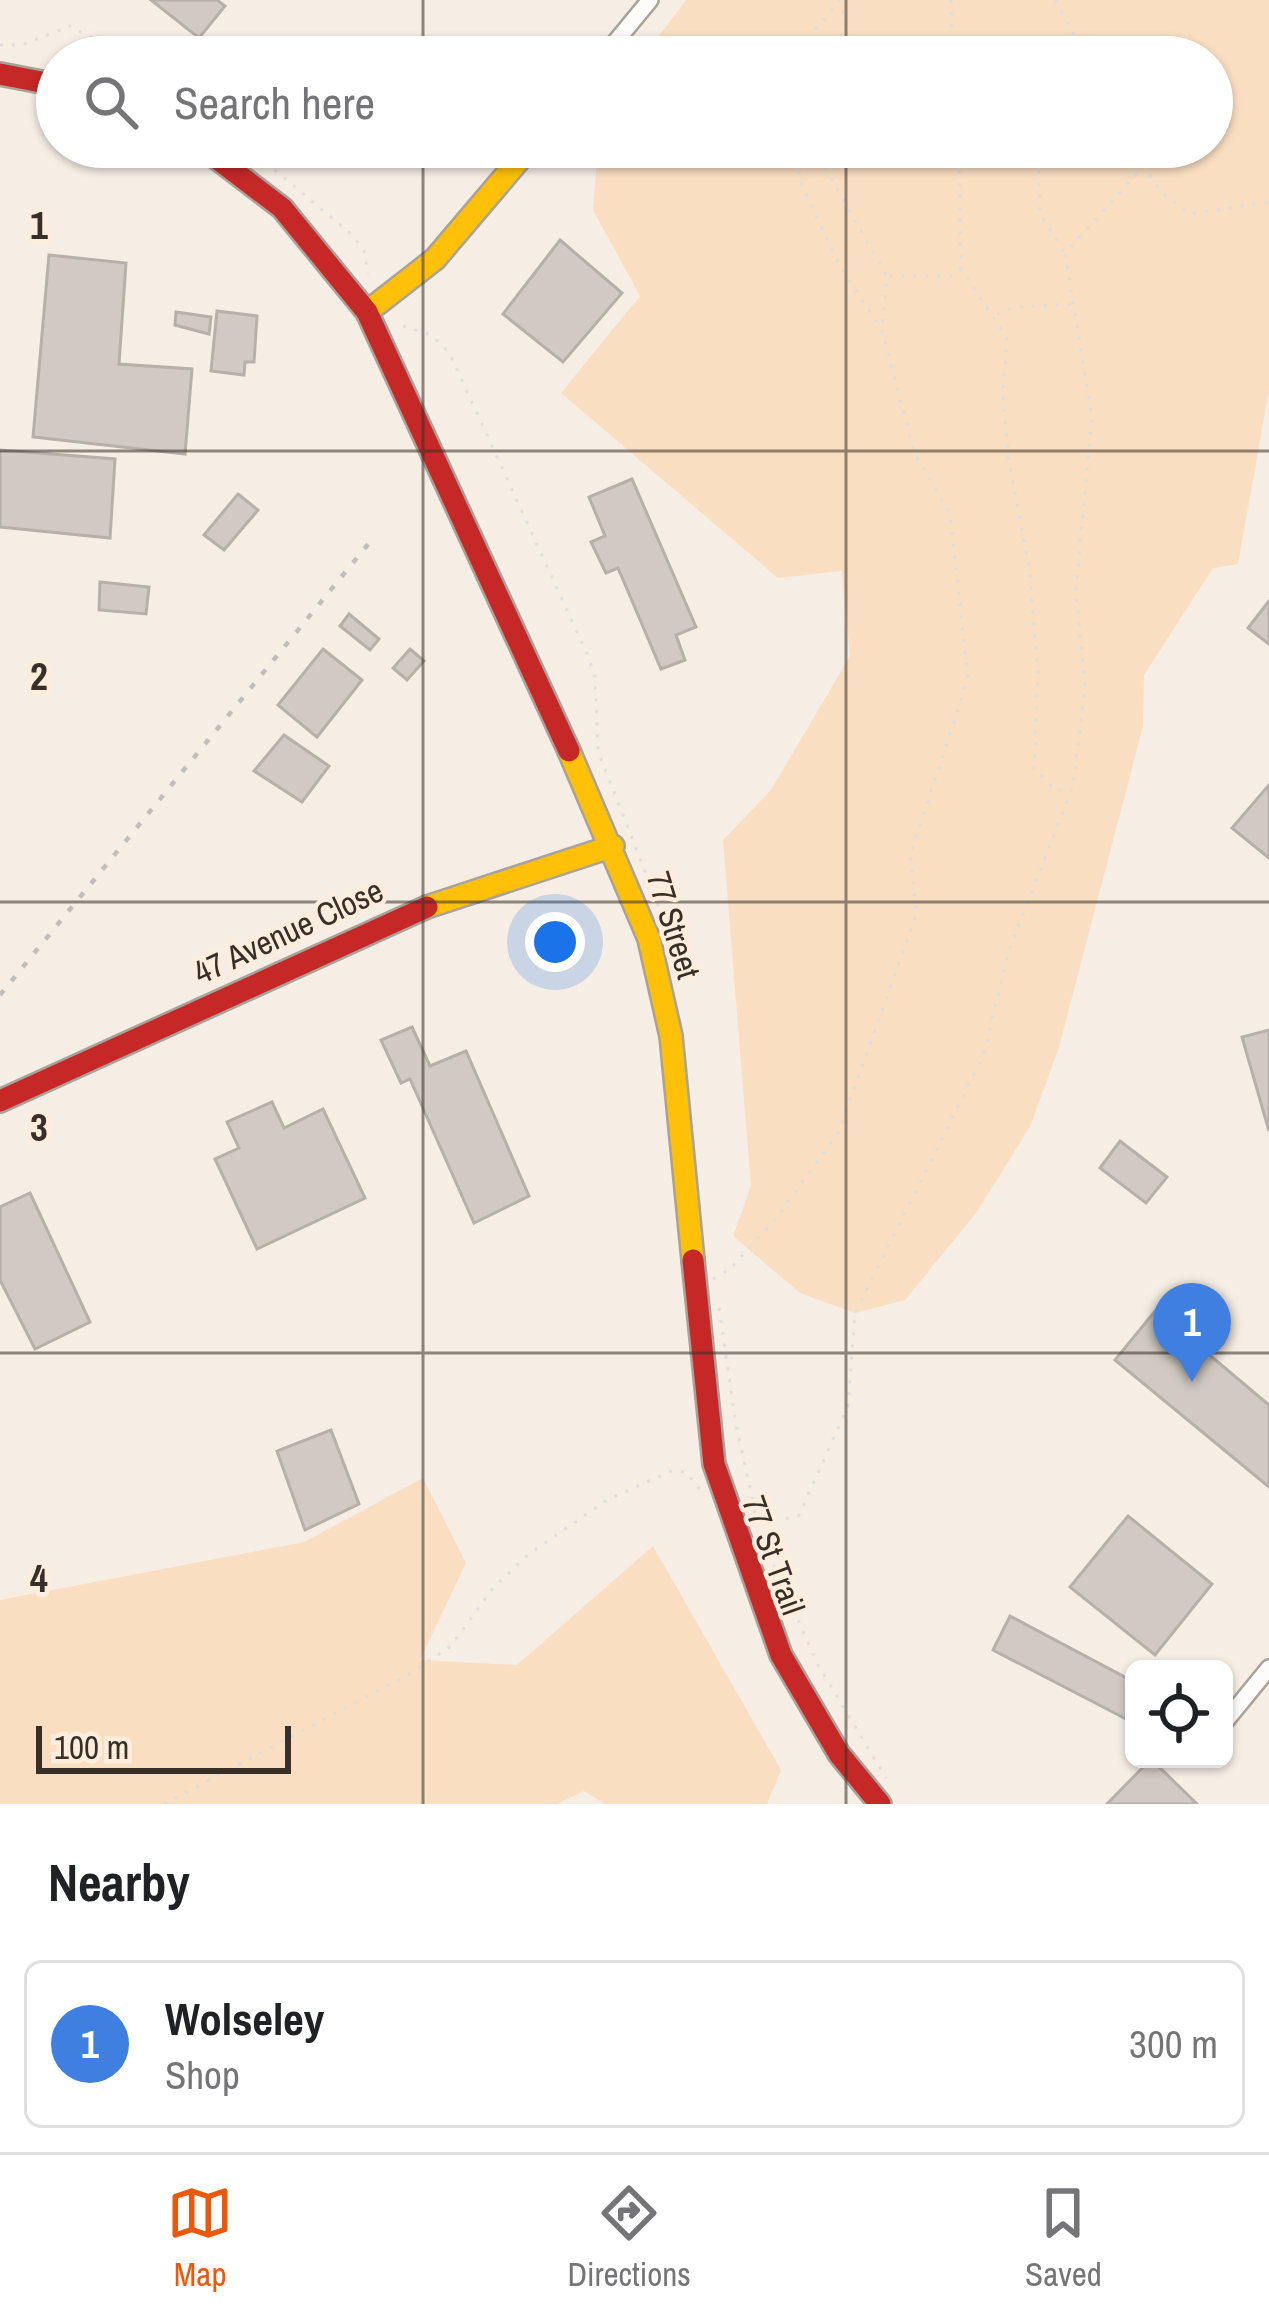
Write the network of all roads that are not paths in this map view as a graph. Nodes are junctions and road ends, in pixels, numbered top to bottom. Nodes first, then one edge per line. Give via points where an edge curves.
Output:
1 (650, 0) edge
2 (620, 36) edge
3 (0, 74) edge
4 (36, 81) edge
5 (230, 168) edge
6 (512, 168) edge
7 (367, 312) junction
8 (613, 846) junction
9 (0, 1101) edge
10 (1269, 1668) edge
11 (1233, 1712) edge
12 (884, 1793) edge

1 - 2 street
3 - 4 main road
5 - 7 main road, 77 Street via 282,208
6 - 7 main road via 452,239
7 - 8 main road, 77 Street
8 - 9 main road, 47 Avenue Close via 394,918
8 - 12 main road, 77 Street via 649,939 671,1036 715,1464 782,1655 838,1754
10 - 11 street

